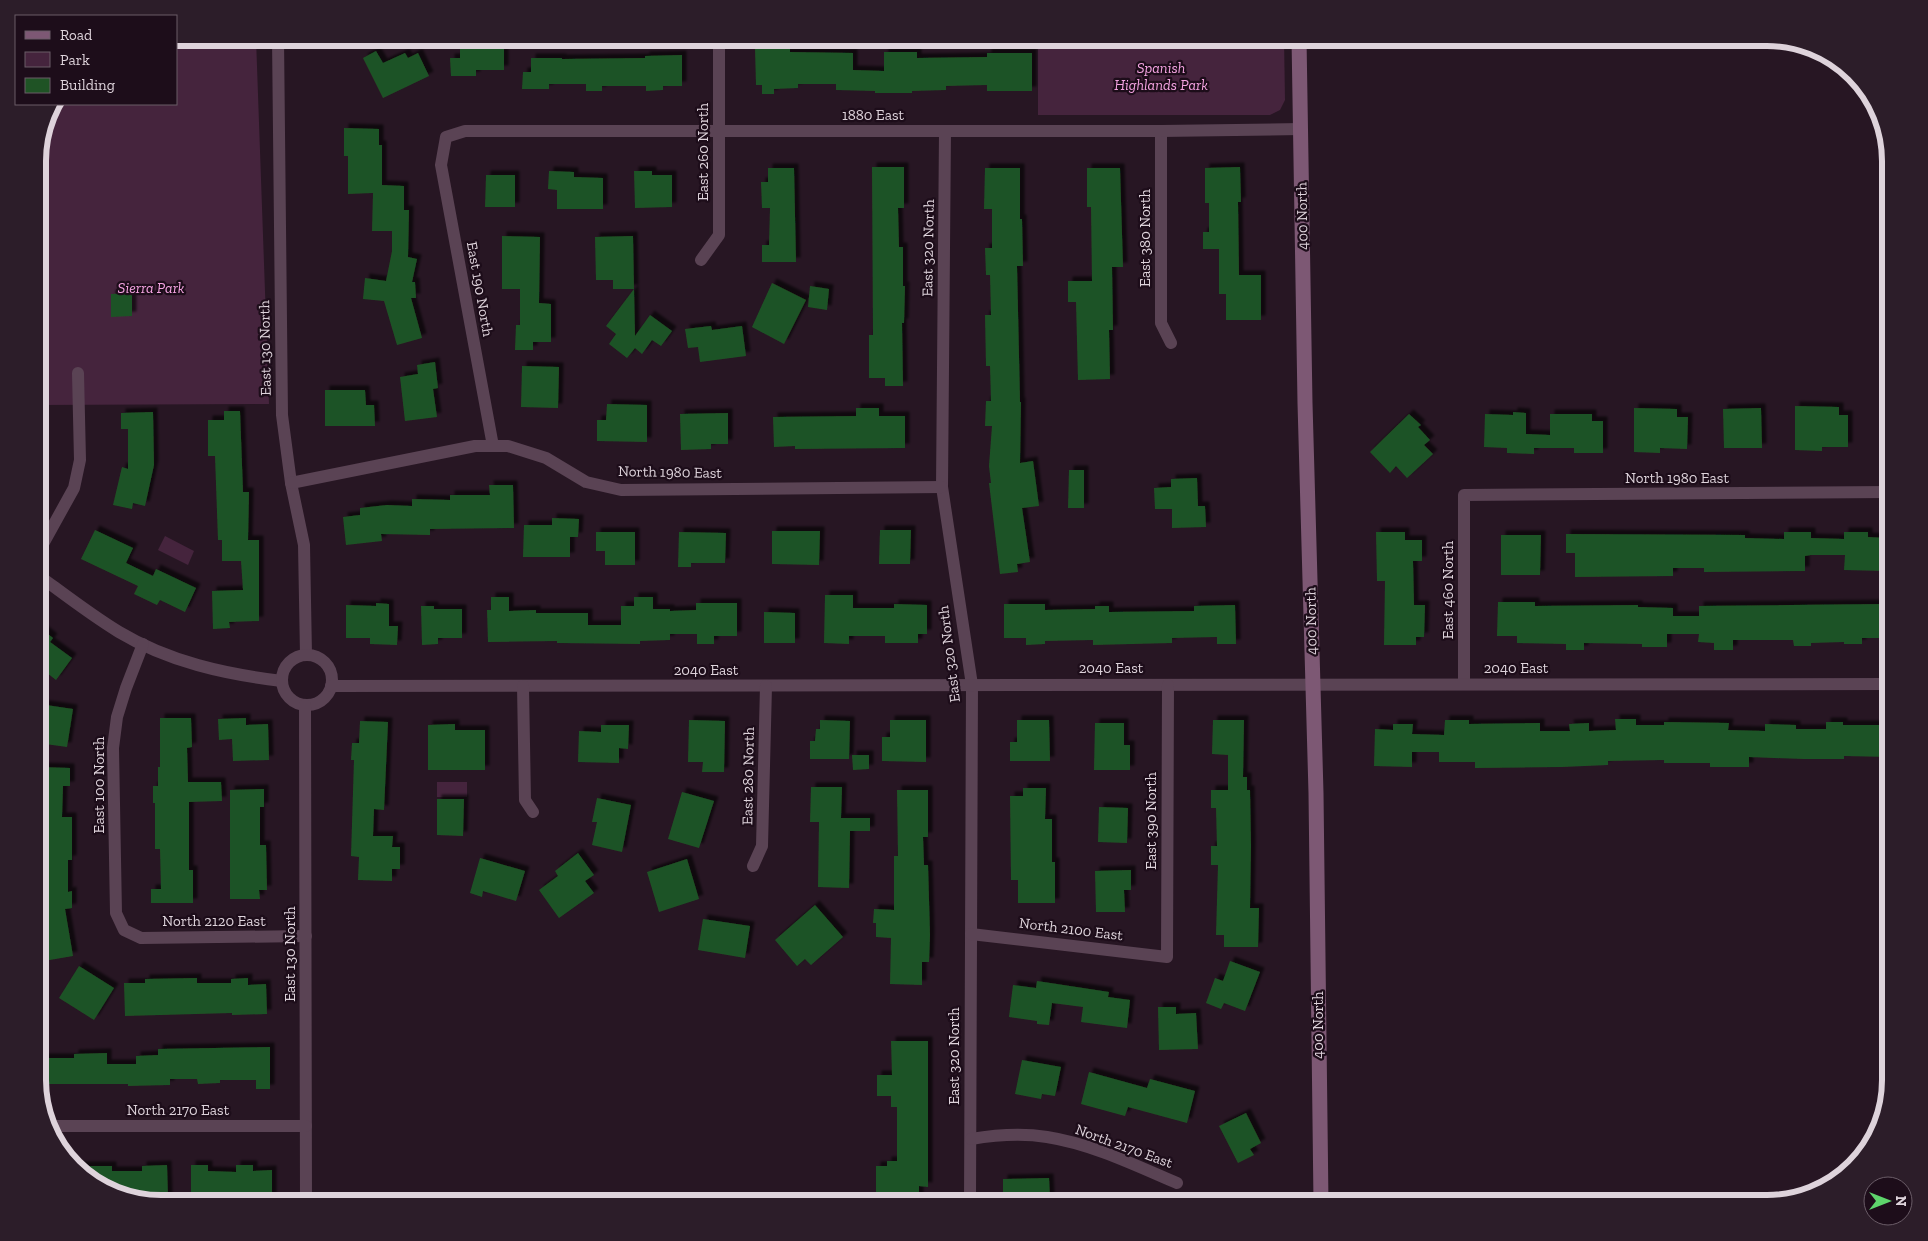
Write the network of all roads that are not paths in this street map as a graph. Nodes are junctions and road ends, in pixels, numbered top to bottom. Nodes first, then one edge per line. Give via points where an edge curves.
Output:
1 (278, 46) edge
2 (719, 46) edge
3 (1299, 46) edge
4 (1301, 129) junction
5 (719, 131) junction
6 (945, 131) junction
7 (1161, 131) junction
8 (446, 137) joint
9 (701, 260) dead end
10 (1171, 343) dead end
11 (78, 373) dead end
12 (493, 446) junction
13 (291, 483) junction
14 (942, 487) junction
15 (1882, 492) edge
16 (1464, 495) joint
17 (46, 539) edge
18 (46, 581) edge
19 (143, 644) junction
20 (306, 656) junction
21 (282, 682) junction
22 (1312, 684) junction
23 (1464, 684) junction
24 (1882, 684) edge
25 (972, 685) junction
26 (1168, 685) junction
27 (331, 686) junction
28 (523, 686) junction
29 (766, 686) junction
30 (305, 705) junction
31 (532, 812) dead end
32 (754, 866) dead end
33 (124, 930) joint
34 (971, 934) junction
35 (306, 936) junction
36 (1167, 958) joint
37 (56, 1126) edge
38 (306, 1126) junction
39 (971, 1139) junction
40 (1177, 1183) dead end
41 (306, 1195) edge
42 (970, 1195) edge
43 (1321, 1195) edge

1 - 13 street, East 130 North via 282,408
2 - 5 street, East 260 North
3 - 4 main road, 400 North
4 - 7 street, 1880 East
4 - 22 main road, 400 North
5 - 6 street, 1880 East
5 - 8 street, 1880 East via 465,131
5 - 9 street, East 260 North via 719,235
6 - 7 street, 1880 East
6 - 14 street, East 320 North
7 - 10 street, East 380 North via 1161,323
8 - 12 street, East 190 North via 441,165
11 - 17 street via 80,460 74,488
12 - 13 street, North 1980 East via 475,446
12 - 14 street, North 1980 East via 508,446 546,458 586,482 622,490
13 - 20 street, East 130 North via 304,544
14 - 25 street, East 320 North
15 - 16 street, North 1980 East
16 - 23 street, East 460 North
18 - 19 street via 119,632
19 - 21 street via 172,658 208,669
19 - 33 street, East 100 North via 117,717 113,748 116,913
20 - 21 street via 291,661
20 - 27 street via 313,656 326,664
21 - 30 street via 286,695
22 - 23 street, 2040 East
22 - 26 street, 2040 East
22 - 43 main road, 400 North
23 - 24 street, 2040 East
25 - 26 street, 2040 East
25 - 29 street, 2040 East
25 - 34 street, East 320 North
26 - 36 street, East 390 North
27 - 28 street, 2040 East
27 - 30 street via 324,698
28 - 29 street, 2040 East
28 - 31 street via 525,800
29 - 32 street, East 280 North via 762,846
30 - 35 street, East 130 North
33 - 35 street, North 2120 East via 141,938
34 - 36 street, North 2100 East
34 - 39 street, East 320 North
35 - 38 street, East 130 North
37 - 38 street, North 2170 East
38 - 41 street, East 130 North
39 - 40 street, North 2170 East via 998,1135 1045,1136 1082,1144
39 - 42 street, East 320 North

